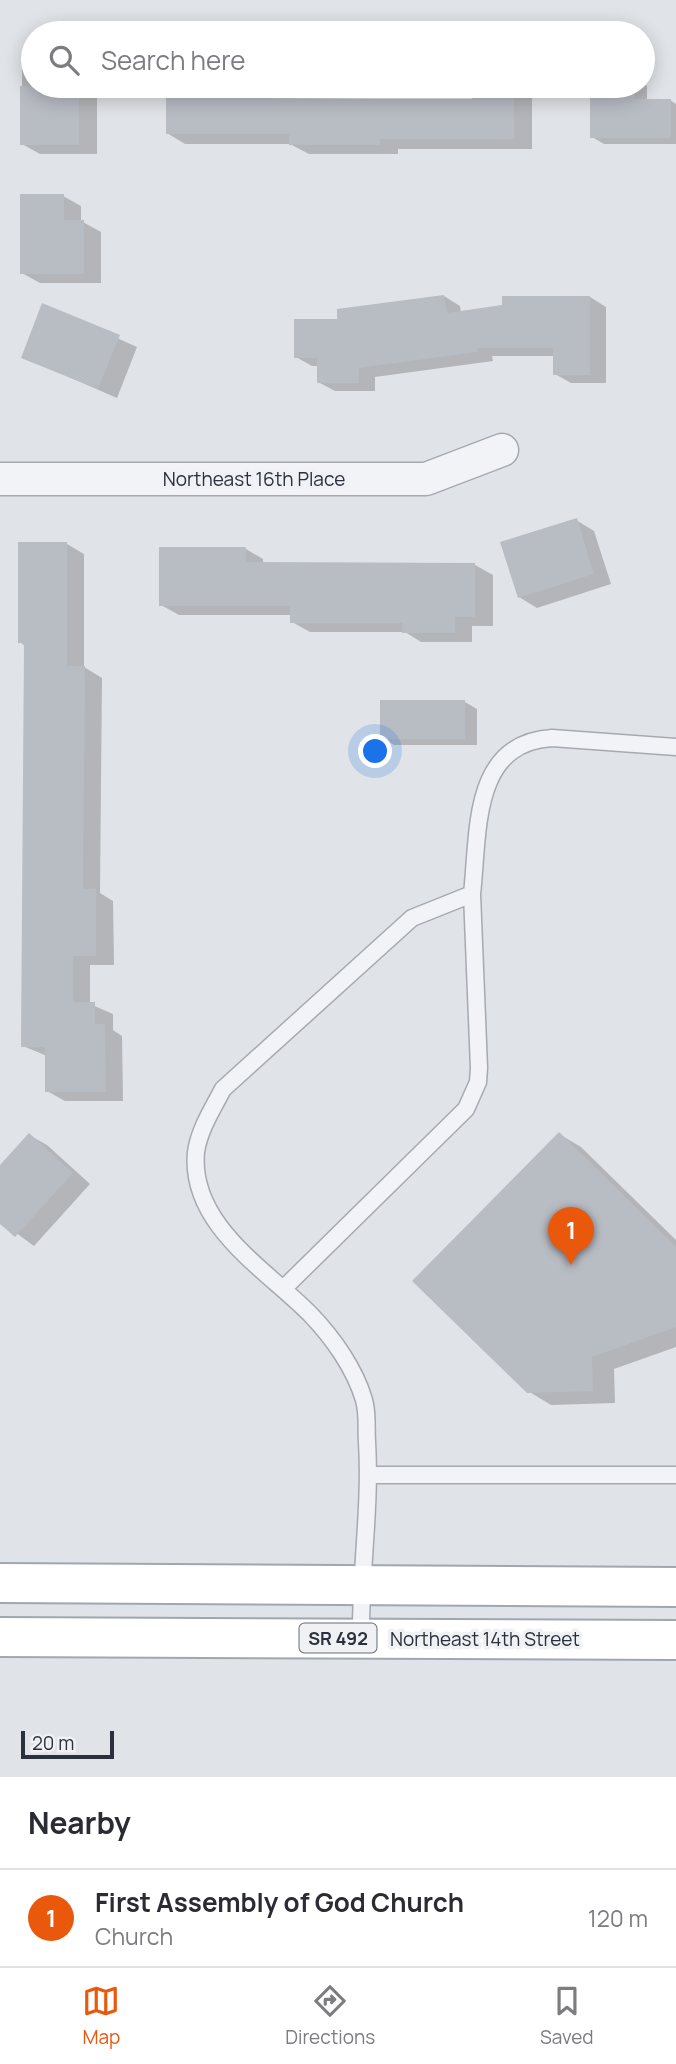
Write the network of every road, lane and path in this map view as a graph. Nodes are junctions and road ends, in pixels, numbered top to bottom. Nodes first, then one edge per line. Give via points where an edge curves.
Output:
1 (502, 450) dead end
2 (0, 479) edge
3 (676, 747) edge
4 (471, 894) junction
5 (283, 1289) junction
6 (369, 1475) junction
7 (676, 1475) edge
8 (0, 1583) edge
9 (360, 1585) junction
10 (676, 1587) edge
11 (0, 1637) edge
12 (360, 1638) junction
13 (676, 1640) edge

1 - 2 street, Northeast 16th Place via 426,479
3 - 4 lane via 552,738 517,746 494,767 487,785
4 - 5 lane via 479,1068 475,1093 466,1109
4 - 5 lane via 412,918 223,1089 210,1113 196,1150 201,1195 237,1247
5 - 6 lane via 312,1316 351,1367 365,1402
6 - 7 lane
6 - 9 lane
8 - 9 main road
9 - 10 main road
9 - 12 lane
11 - 12 main road, Northeast 14th Street / SR 492
12 - 13 main road, Northeast 14th Street / SR 492

